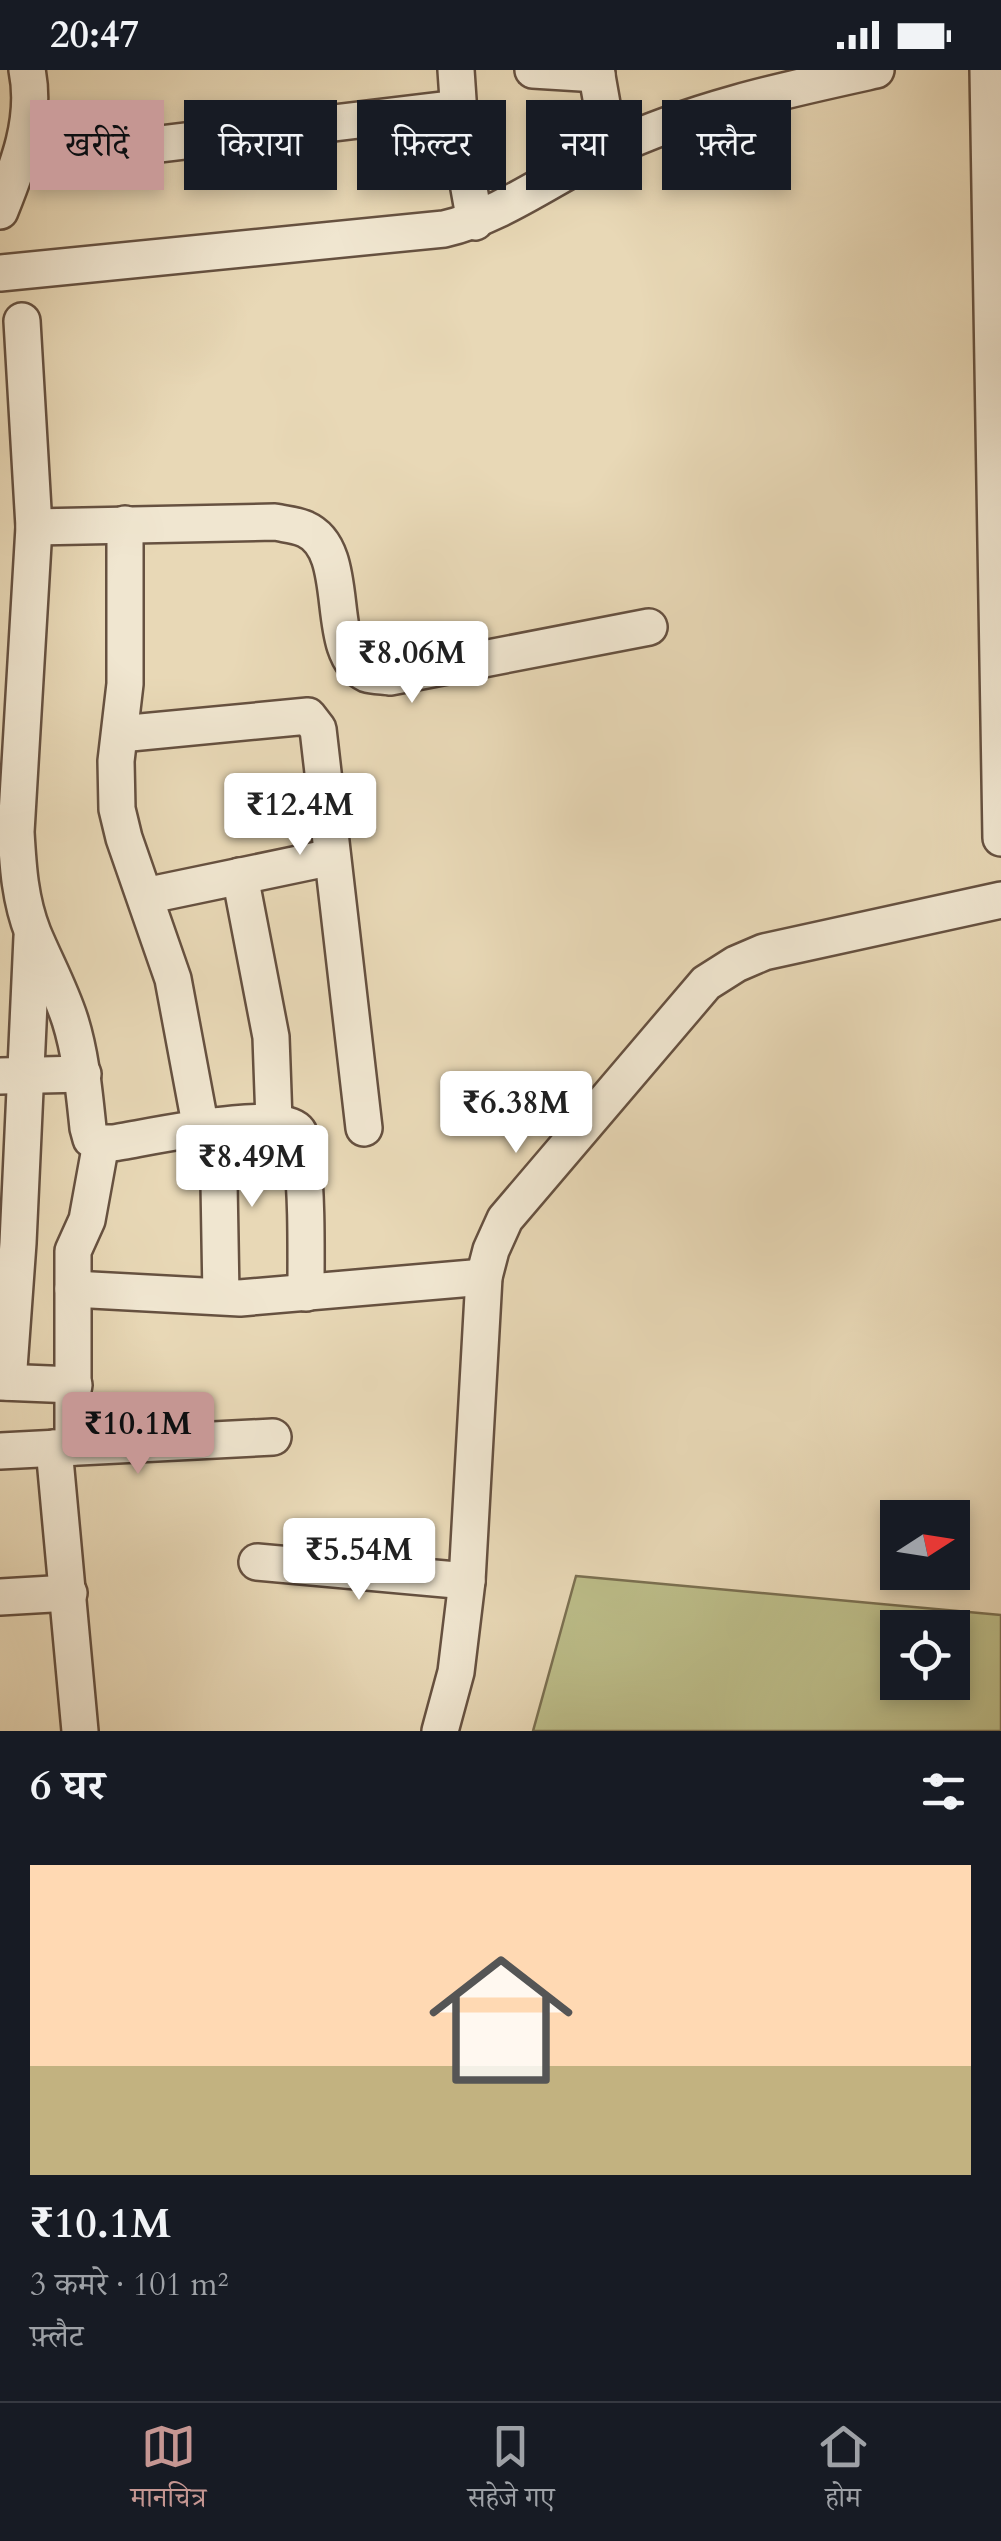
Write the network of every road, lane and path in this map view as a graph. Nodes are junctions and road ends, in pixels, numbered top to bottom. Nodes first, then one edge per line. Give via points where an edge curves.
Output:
1 (28, 70) edge
2 (456, 70) edge
3 (533, 70) edge
4 (876, 70) edge
5 (988, 70) edge
6 (596, 72) edge
7 (458, 100) edge
8 (601, 100) edge
9 (357, 120) edge
10 (642, 136) edge
11 (20, 161) junction
12 (470, 190) edge
13 (534, 190) edge
14 (0, 211) edge
15 (475, 222) junction
16 (53, 268) junction
17 (0, 273) edge
18 (22, 321) junction
19 (0, 358) edge
20 (125, 524) junction
21 (34, 526) junction
22 (649, 626) dead end
23 (120, 734) junction
24 (1001, 838) edge
25 (332, 857) junction
26 (240, 876) junction
27 (145, 896) junction
28 (1001, 900) edge
29 (32, 931) junction
30 (83, 1074) junction
31 (13, 1076) edge
32 (274, 1121) junction
33 (210, 1127) junction
34 (364, 1128) dead end
35 (101, 1144) junction
36 (9, 1243) edge
37 (73, 1251) junction
38 (484, 1277) junction
39 (74, 1290) junction
40 (306, 1294) junction
41 (221, 1296) junction
42 (4, 1382) edge
43 (74, 1384) junction
44 (273, 1437) dead end
45 (64, 1448) junction
46 (0, 1451) edge
47 (256, 1562) dead end
48 (467, 1581) junction
49 (69, 1593) junction
50 (0, 1598) edge
51 (80, 1731) edge
52 (440, 1731) edge

1 - 11 street via 30,115
2 - 7 street
3 - 6 street
4 - 10 street via 716,107
5 - 24 street
6 - 8 street
9 - 11 street
11 - 14 street
12 - 15 street
13 - 15 street
15 - 16 street
16 - 17 street
16 - 18 street
18 - 19 street
18 - 21 street
20 - 21 street
20 - 22 street via 275,522 305,528 330,556 345,642 367,674 390,677
20 - 23 street
21 - 29 street via 16,832 19,882
23 - 25 street via 308,716 318,729
23 - 27 street via 117,809
25 - 26 street
25 - 34 street
26 - 27 street
26 - 32 street via 271,1037
27 - 33 street
28 - 38 street via 764,952 706,983 505,1219
29 - 30 street via 57,982
29 - 31 street
30 - 31 street
30 - 35 street via 88,1128
31 - 36 street
32 - 33 street
32 - 40 street via 300,1133
33 - 35 street
33 - 41 street
35 - 37 street
36 - 37 street
36 - 42 street
37 - 39 street
38 - 40 street
38 - 48 street
39 - 41 street
39 - 43 street
40 - 41 street
42 - 43 street
43 - 45 street
44 - 45 street
45 - 46 street
45 - 49 street
47 - 48 street
48 - 52 street via 456,1672
49 - 50 street
49 - 51 street

